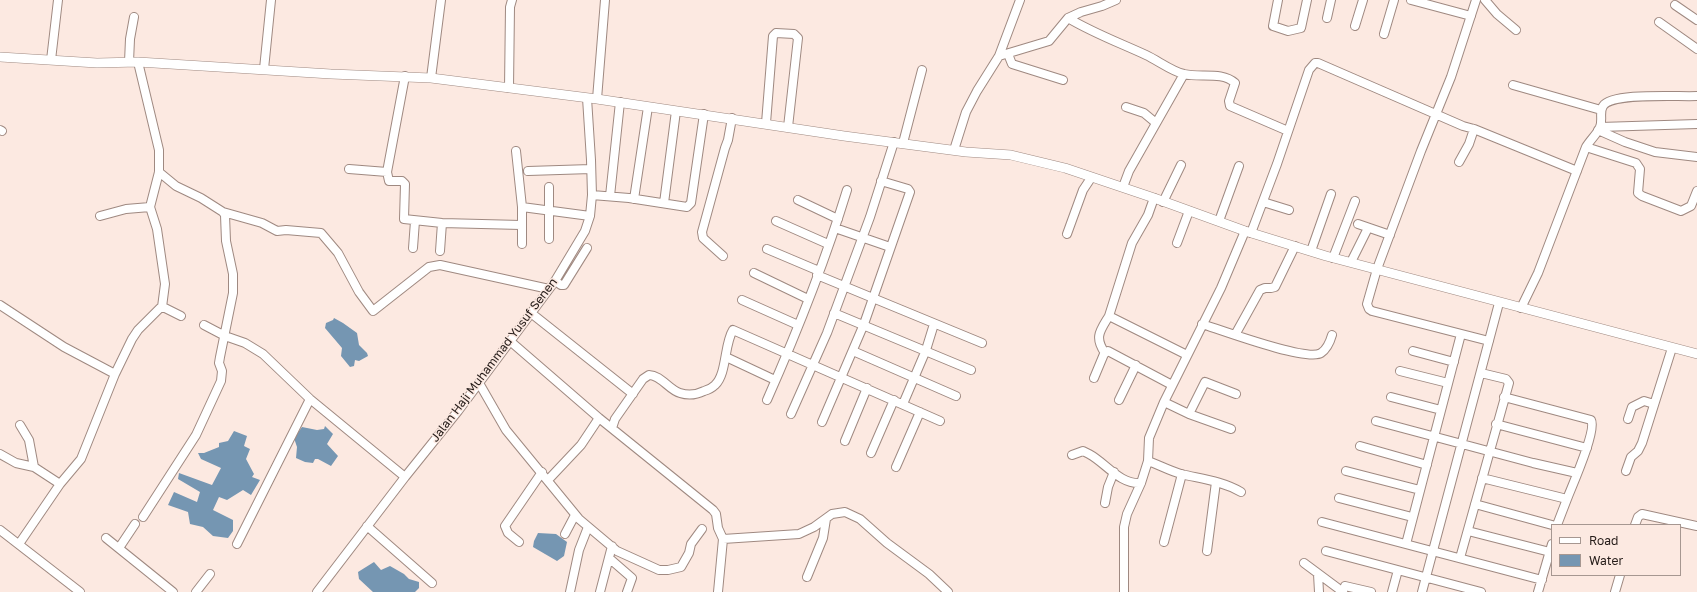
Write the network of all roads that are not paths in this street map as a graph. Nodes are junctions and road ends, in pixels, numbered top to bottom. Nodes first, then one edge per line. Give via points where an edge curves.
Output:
1 (58, 0) edge
2 (271, 0) edge
3 (441, 0) edge
4 (512, 0) edge
5 (605, 0) edge
6 (1020, 0) edge
7 (1116, 0) edge
8 (1278, 0) edge
9 (1307, 0) edge
10 (1331, 0) edge
11 (1363, 0) edge
12 (1394, 0) edge
13 (1411, 0) edge
14 (1476, 0) edge
15 (1485, 0) edge
16 (1675, 5) dead end
17 (1471, 16) junction
18 (134, 17) dead end
19 (1068, 18) junction
20 (1327, 18) dead end
21 (1697, 20) edge
22 (1659, 22) dead end
23 (1355, 26) dead end
24 (1516, 30) dead end
25 (1384, 34) dead end
26 (1697, 49) edge
27 (1008, 54) junction
28 (999, 56) junction
29 (0, 57) edge
30 (51, 60) junction
31 (133, 62) junction
32 (264, 69) junction
33 (922, 70) dead end
34 (1184, 74) junction
35 (405, 76) junction
36 (432, 78) junction
37 (1063, 80) dead end
38 (1513, 85) dead end
39 (509, 88) junction
40 (1697, 96) edge
41 (587, 98) junction
42 (597, 99) junction
43 (620, 102) junction
44 (648, 107) junction
45 (1126, 108) dead end
46 (1601, 110) junction
47 (676, 111) junction
48 (704, 114) junction
49 (1436, 114) junction
50 (732, 118) junction
51 (766, 123) junction
52 (1156, 123) junction
53 (1697, 124) edge
54 (788, 127) junction
55 (1599, 128) junction
56 (1474, 129) junction
57 (1288, 131) junction
58 (899, 143) junction
59 (1586, 147) junction
60 (954, 150) junction
61 (516, 151) dead end
62 (1697, 157) edge
63 (1459, 162) dead end
64 (1181, 165) dead end
65 (1238, 166) dead end
66 (350, 169) dead end
67 (591, 169) junction
68 (1577, 171) junction
69 (159, 172) junction
70 (387, 172) junction
71 (528, 172) dead end
72 (1091, 178) junction
73 (882, 181) junction
74 (549, 187) dead end
75 (1122, 187) junction
76 (847, 190) dead end
77 (1697, 191) edge
78 (1331, 194) dead end
79 (592, 195) junction
80 (610, 196) junction
81 (634, 198) junction
82 (1154, 198) junction
83 (798, 200) dead end
84 (1355, 201) dead end
85 (1163, 202) junction
86 (1263, 202) junction
87 (664, 203) junction
88 (150, 207) junction
89 (522, 208) junction
90 (1289, 210) dead end
91 (550, 211) junction
92 (1189, 211) junction
93 (223, 212) junction
94 (100, 216) dead end
95 (590, 216) junction
96 (838, 219) junction
97 (415, 221) junction
98 (776, 221) dead end
99 (1219, 221) junction
100 (442, 223) junction
101 (1358, 224) dead end
102 (522, 225) junction
103 (834, 228) junction
104 (1368, 228) junction
105 (1248, 232) junction
106 (1067, 234) dead end
107 (1390, 235) junction
108 (862, 238) junction
109 (549, 239) dead end
110 (1177, 243) dead end
111 (522, 244) dead end
112 (828, 244) junction
113 (1295, 246) junction
114 (890, 247) junction
115 (413, 248) dead end
116 (587, 248) dead end
117 (767, 249) dead end
118 (440, 250) dead end
119 (1311, 251) junction
120 (723, 256) dead end
121 (1333, 258) junction
122 (1351, 262) junction
123 (1377, 269) junction
124 (754, 273) dead end
125 (818, 273) junction
126 (554, 281) junction
127 (844, 286) junction
128 (549, 289) junction
129 (874, 297) junction
130 (808, 299) junction
131 (742, 300) dead end
132 (1499, 303) junction
133 (0, 304) edge
134 (162, 307) junction
135 (1521, 308) junction
136 (531, 312) junction
137 (834, 313) junction
138 (181, 316) dead end
139 (1109, 316) junction
140 (864, 324) junction
141 (934, 324) junction
142 (1202, 324) junction
143 (204, 325) dead end
144 (798, 325) junction
145 (1461, 334) junction
146 (1235, 335) junction
147 (1332, 335) dead end
148 (225, 336) junction
149 (510, 341) junction
150 (1489, 342) junction
151 (982, 343) dead end
152 (1672, 348) junction
153 (926, 350) junction
154 (853, 351) junction
155 (1413, 351) dead end
156 (787, 353) junction
157 (1105, 353) junction
158 (1697, 354) edge
159 (1187, 355) junction
160 (726, 357) junction
161 (1454, 362) junction
162 (813, 364) junction
163 (1136, 365) junction
164 (971, 370) dead end
165 (1400, 370) dead end
166 (1480, 373) junction
167 (115, 374) junction
168 (840, 376) junction
169 (915, 377) junction
170 (1094, 378) dead end
171 (776, 380) junction
172 (478, 383) junction
173 (1448, 383) junction
174 (1172, 385) junction
175 (867, 388) junction
176 (633, 394) junction
177 (1236, 394) dead end
178 (956, 396) dead end
179 (1391, 397) dead end
180 (1504, 397) junction
181 (310, 399) junction
182 (767, 400) dead end
183 (894, 400) junction
184 (1119, 400) dead end
185 (1164, 402) junction
186 (903, 404) junction
187 (1654, 404) junction
188 (1441, 410) junction
189 (920, 412) junction
190 (791, 414) dead end
191 (1189, 414) junction
192 (599, 418) junction
193 (1628, 419) dead end
194 (940, 421) dead end
195 (1376, 421) dead end
196 (822, 422) dead end
197 (20, 424) dead end
198 (1496, 424) junction
199 (612, 428) junction
200 (1231, 429) dead end
201 (1434, 436) junction
202 (845, 441) dead end
203 (1462, 444) junction
204 (1360, 446) dead end
205 (1587, 448) junction
206 (1490, 451) junction
207 (871, 453) dead end
208 (0, 454) edge
209 (1072, 455) dead end
210 (1148, 461) junction
211 (1427, 465) junction
212 (34, 467) junction
213 (896, 467) dead end
214 (1346, 471) dead end
215 (1626, 471) dead end
216 (542, 472) junction
217 (1114, 472) junction
218 (1577, 473) junction
219 (1182, 474) junction
220 (405, 477) junction
221 (1482, 478) junction
222 (548, 480) junction
223 (1216, 482) junction
224 (1141, 483) junction
225 (60, 484) junction
226 (1420, 490) junction
227 (1241, 492) dead end
228 (1339, 498) dead end
229 (1567, 499) junction
230 (1105, 503) dead end
231 (1475, 504) junction
232 (575, 515) junction
233 (143, 517) dead end
234 (1412, 517) junction
235 (826, 519) junction
236 (1322, 522) dead end
237 (135, 524) dead end
238 (1558, 524) edge
239 (1635, 524) edge
240 (1551, 525) edge
241 (367, 526) junction
242 (1697, 526) edge
243 (588, 527) junction
244 (702, 529) dead end
245 (0, 530) edge
246 (1468, 531) junction
247 (565, 534) dead end
248 (106, 538) dead end
249 (723, 539) junction
250 (519, 542) dead end
251 (1164, 542) dead end
252 (19, 544) junction
253 (237, 544) dead end
254 (1406, 544) junction
255 (612, 546) junction
256 (119, 548) junction
257 (1551, 548) edge
258 (1207, 551) dead end
259 (1326, 551) dead end
260 (1432, 551) junction
261 (609, 558) junction
262 (1460, 558) junction
263 (1304, 563) dead end
264 (1398, 570) junction
265 (210, 574) dead end
266 (1318, 574) junction
267 (807, 576) dead end
268 (1620, 576) edge
269 (1426, 577) junction
270 (1542, 580) junction
271 (432, 583) dead end
272 (1452, 588) edge
273 (1344, 589) edge
274 (80, 592) edge
275 (173, 592) edge
276 (196, 592) edge
277 (317, 592) edge
278 (570, 592) edge
279 (600, 592) edge
280 (627, 592) edge
281 (718, 592) edge
282 (948, 592) edge
283 (1124, 592) edge
284 (1319, 592) edge
285 (1371, 592) edge
286 (1392, 592) edge
287 (1422, 592) edge
288 (1481, 592) edge
289 (1538, 592) edge
290 (1615, 592) edge

1 - 30 street
2 - 32 street
3 - 36 street
4 - 39 street
5 - 42 street
6 - 28 street
7 - 19 street
8 - 9 street via 1273,26 1288,31 1301,28
10 - 20 street
11 - 23 street
12 - 25 street
13 - 17 street
14 - 17 street
15 - 24 street
16 - 21 street
17 - 49 street
18 - 31 street via 130,39
19 - 27 street via 1049,41
19 - 34 street
22 - 26 street
27 - 28 street
27 - 37 street via 1012,64
28 - 60 street via 976,91 966,112
29 - 30 street
30 - 31 street
31 - 32 street
31 - 69 street via 160,150
32 - 35 street
33 - 58 street
34 - 52 street
34 - 57 street via 1219,76 1233,81 1235,85 1229,101 1230,106
35 - 36 street
35 - 70 street
36 - 39 street
38 - 46 street
39 - 41 street
40 - 46 street via 1618,99 1606,102
41 - 42 street
41 - 67 street, Jalan Haji Muhammad Yusuf Senen
42 - 43 street
43 - 44 street
43 - 80 street
44 - 47 street
44 - 81 street
45 - 52 street via 1144,113
46 - 55 street
47 - 48 street
47 - 87 street
48 - 50 street
48 - 87 street via 691,204 687,207
49 - 56 street
49 - 57 street via 1315,63 1309,70
49 - 107 street
50 - 51 street
50 - 120 street via 702,232 703,238
51 - 54 street
51 - 54 street via 773,36 775,33 794,34 798,38
52 - 75 street
53 - 55 street
54 - 58 street
55 - 59 street
55 - 62 street via 1625,142 1654,152
56 - 63 street via 1470,144
56 - 68 street
57 - 86 street
58 - 60 street
58 - 73 street
59 - 68 street
59 - 77 street via 1636,163 1640,170 1637,190 1642,196 1680,211 1691,206
60 - 72 street via 1011,154
61 - 89 street
64 - 85 street
65 - 99 street
66 - 70 street
67 - 71 street
67 - 79 street, Jalan Haji Muhammad Yusuf Senen
68 - 135 street via 1538,273
69 - 88 street
69 - 93 street via 176,186
70 - 97 street via 389,181 402,181 405,184 403,217 404,220
72 - 75 street
72 - 106 street via 1083,190
73 - 108 street
73 - 114 street via 908,189 910,192
74 - 91 street
75 - 82 street
76 - 96 street
78 - 119 street
79 - 80 street
79 - 95 street, Jalan Haji Muhammad Yusuf Senen
80 - 81 street
81 - 87 street
82 - 85 street
82 - 139 street via 1148,215 1132,243
83 - 96 street
84 - 121 street
85 - 92 street
86 - 90 street
86 - 105 street
88 - 94 street via 126,209
88 - 134 street via 157,229 165,284
89 - 91 street
89 - 102 street
91 - 95 street
91 - 109 street
92 - 99 street
92 - 110 street
93 - 128 street via 262,223 277,231 320,233 338,253 359,292 373,311 434,265
93 - 148 street via 234,293
95 - 126 street, Jalan Haji Muhammad Yusuf Senen via 585,231
96 - 103 street
97 - 100 street
97 - 115 street
98 - 112 street
99 - 105 street
100 - 102 street
100 - 118 street
101 - 104 street
102 - 111 street
103 - 108 street
103 - 112 street
104 - 107 street
104 - 122 street
105 - 113 street
105 - 142 street
107 - 123 street
108 - 114 street
108 - 127 street
112 - 125 street
113 - 119 street
113 - 146 street via 1275,287 1260,290
114 - 129 street
116 - 126 street via 564,285
117 - 125 street
119 - 121 street
121 - 122 street
122 - 123 street
123 - 132 street
123 - 145 street via 1367,304 1369,309
124 - 130 street
125 - 127 street
125 - 130 street
126 - 128 street, Jalan Haji Muhammad Yusuf Senen
127 - 129 street
127 - 137 street
128 - 136 street, Jalan Haji Muhammad Yusuf Senen
129 - 140 street
129 - 141 street
130 - 144 street
131 - 144 street
132 - 135 street
132 - 150 street
133 - 167 street via 64,347
134 - 138 street
134 - 167 street via 138,330
135 - 152 street
136 - 149 street, Jalan Haji Muhammad Yusuf Senen
136 - 176 street
137 - 140 street
137 - 162 street
139 - 157 street via 1099,338
139 - 159 street
140 - 153 street
140 - 154 street
141 - 151 street
141 - 153 street
142 - 146 street
142 - 159 street
143 - 148 street
144 - 156 street
145 - 150 street
145 - 161 street
146 - 147 street via 1314,356 1321,354
148 - 181 street via 245,343 263,354
148 - 233 street via 220,357 222,376 218,388 196,435
149 - 172 street, Jalan Haji Muhammad Yusuf Senen
149 - 192 street
150 - 166 street
152 - 158 street
152 - 187 street
153 - 164 street
153 - 169 street
154 - 168 street
154 - 169 street
155 - 161 street
156 - 160 street via 733,330
156 - 162 street
156 - 171 street
157 - 163 street via 1108,352
157 - 170 street
159 - 174 street
160 - 171 street
160 - 176 street via 718,381 714,386 698,394 687,396 674,392 651,375 643,379
161 - 173 street
162 - 168 street
162 - 190 street
163 - 174 street
163 - 184 street
165 - 173 street
166 - 180 street via 1508,381
166 - 203 street
167 - 225 street via 84,453
168 - 175 street
168 - 196 street
169 - 178 street
169 - 186 street
171 - 182 street
172 - 216 street via 506,430
172 - 220 street, Jalan Haji Muhammad Yusuf Senen
173 - 188 street
174 - 185 street
175 - 183 street
175 - 202 street
176 - 199 street via 615,419
177 - 191 street via 1205,382
179 - 188 street
180 - 198 street
180 - 205 street via 1591,420 1593,424
181 - 220 street
181 - 253 street
183 - 186 street
183 - 207 street
185 - 191 street
185 - 210 street via 1149,438
186 - 189 street
187 - 193 street via 1644,401 1632,407
187 - 215 street via 1642,443 1631,457
188 - 201 street
189 - 194 street
189 - 213 street
191 - 200 street
192 - 199 street
192 - 222 street via 581,445
195 - 201 street
197 - 212 street via 29,440
198 - 205 street
198 - 206 street
199 - 249 street via 713,510
201 - 203 street
201 - 211 street
203 - 206 street
203 - 260 street
204 - 211 street
205 - 218 street
206 - 218 street
206 - 221 street
208 - 212 street via 16,463
209 - 217 street via 1083,451
210 - 219 street
210 - 224 street
211 - 226 street
212 - 225 street
214 - 226 street
216 - 222 street
216 - 250 street via 505,526 508,533
217 - 224 street via 1126,481
217 - 230 street
218 - 229 street
219 - 223 street
219 - 251 street
220 - 241 street, Jalan Haji Muhammad Yusuf Senen
221 - 229 street
221 - 231 street
222 - 232 street
223 - 227 street
223 - 258 street
224 - 283 street via 1124,527
225 - 252 street
226 - 234 street
228 - 234 street
229 - 238 street
231 - 240 street
231 - 246 street
232 - 243 street
232 - 247 street
234 - 254 street
235 - 249 street via 814,528 799,534
235 - 267 street via 823,538
235 - 282 street via 832,514 845,512 860,519
236 - 254 street
237 - 256 street
239 - 242 street via 1642,514
241 - 271 street
241 - 277 street, Jalan Haji Muhammad Yusuf Senen
243 - 255 street
243 - 278 street via 579,550
244 - 255 street via 691,544 681,567 668,570 659,570 617,551
245 - 252 street
246 - 257 street
246 - 262 street
248 - 256 street
249 - 281 street
252 - 274 street
254 - 260 street
255 - 261 street
256 - 275 street
257 - 270 street
259 - 264 street
260 - 262 street
260 - 269 street
261 - 279 street
261 - 280 street via 632,578
262 - 270 street
263 - 266 street
264 - 269 street
264 - 286 street
265 - 276 street
266 - 273 street
266 - 284 street
268 - 290 street
269 - 272 street
269 - 287 street
270 - 289 street
272 - 288 street
273 - 285 street

